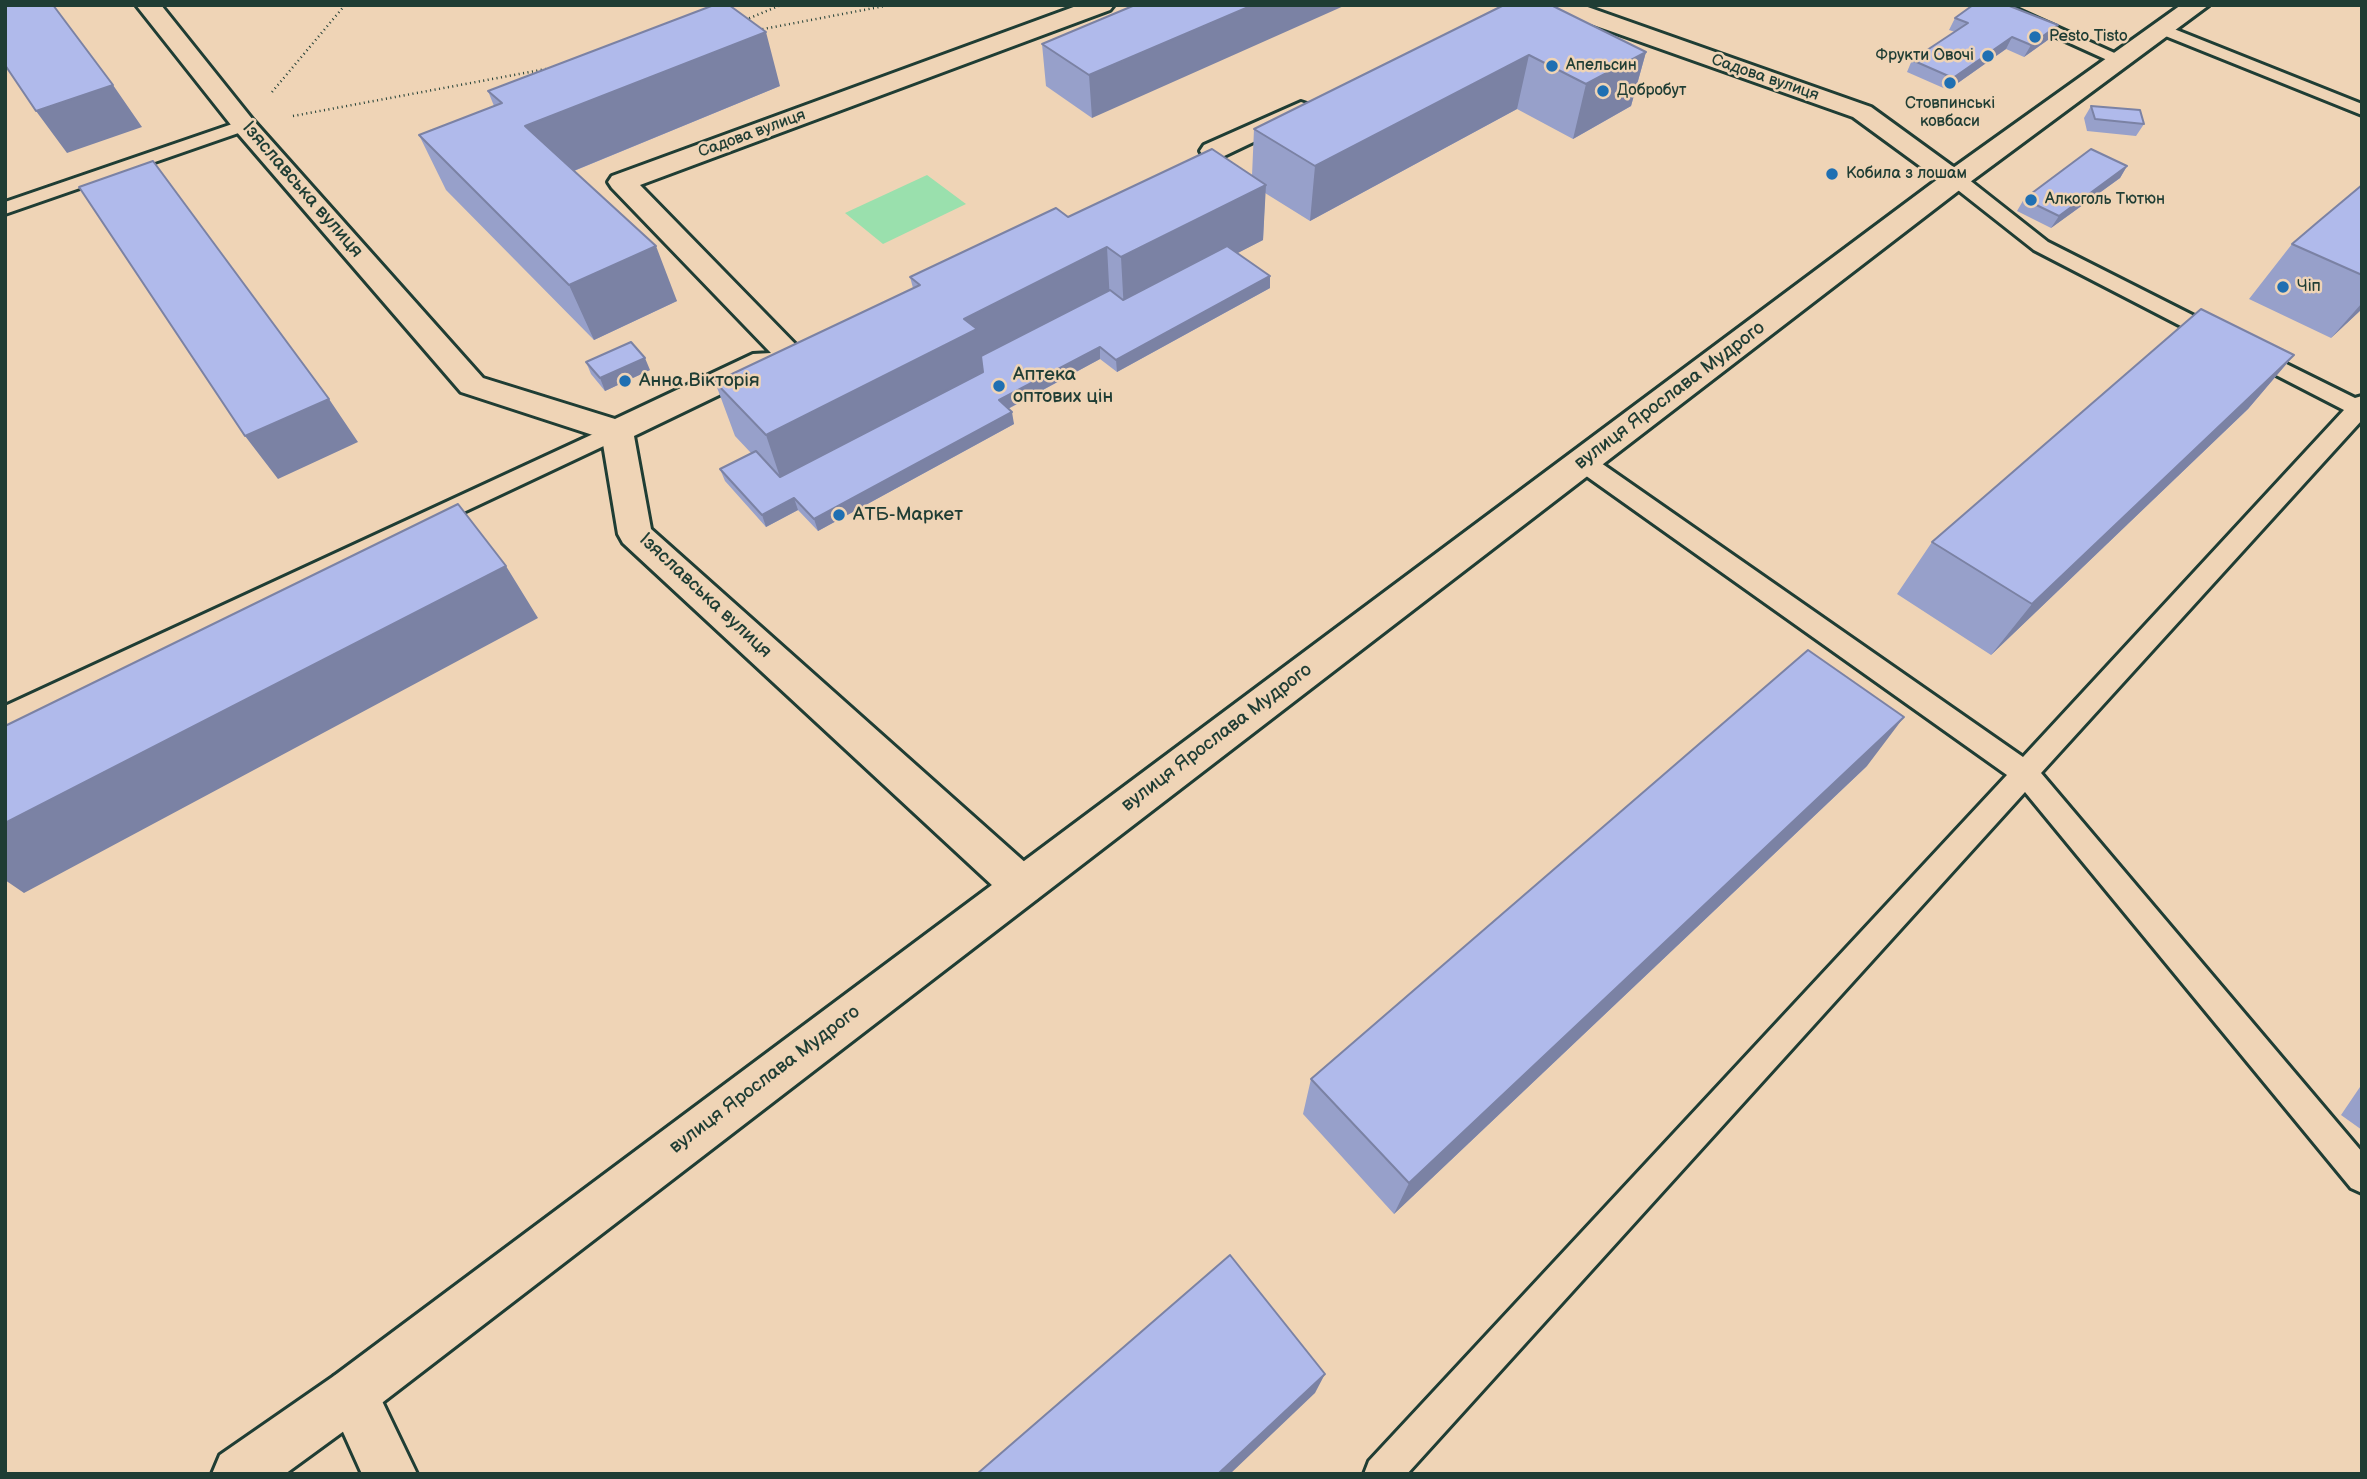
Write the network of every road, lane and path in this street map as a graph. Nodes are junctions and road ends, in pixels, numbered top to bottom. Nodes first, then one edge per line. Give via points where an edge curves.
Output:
1 (148, 5) edge
2 (345, 5) edge
3 (781, 5) edge
4 (890, 5) edge
5 (1102, 5) edge
6 (1559, 5) edge
7 (1994, 5) edge
8 (2197, 5) edge
9 (733, 24) edge
10 (2164, 30) junction
11 (754, 31) edge
12 (2122, 60) junction
13 (552, 68) edge
14 (1326, 99) edge
15 (2362, 110) edge
16 (244, 125) junction
17 (1213, 151) edge
18 (1956, 179) junction
19 (5, 208) edge
20 (2360, 408) edge
21 (617, 431) junction
22 (1583, 462) junction
23 (5, 718) edge
24 (2025, 773) junction
25 (1022, 886) junction
26 (2362, 1177) edge
27 (352, 1394) junction
28 (239, 1474) edge
29 (390, 1474) edge
30 (1382, 1474) edge

1 - 16 street, Ізяславська вулиця
2 - 16 path
3 - 9 path
4 - 11 path
5 - 21 street, Садова вулиця via 622,182 798,345
6 - 18 street, Садова вулиця via 1862,112
7 - 12 lane
8 - 10 street, вулиця Ярослава Мудрого
10 - 12 street, вулиця Ярослава Мудрого
10 - 15 lane
12 - 18 street, вулиця Ярослава Мудрого
13 - 16 path
14 - 17 street
16 - 19 lane
16 - 21 street, Ізяславська вулиця via 472,384
18 - 20 lane via 2040,246
18 - 22 street, вулиця Ярослава Мудрого
20 - 24 lane
21 - 23 lane
21 - 25 street, Ізяславська вулиця via 635,534
22 - 24 lane
22 - 25 street, вулиця Ярослава Мудрого
24 - 26 lane
24 - 30 lane
25 - 27 street, вулиця Ярослава Мудрого
27 - 28 street, вулиця Ярослава Мудрого
27 - 29 street

